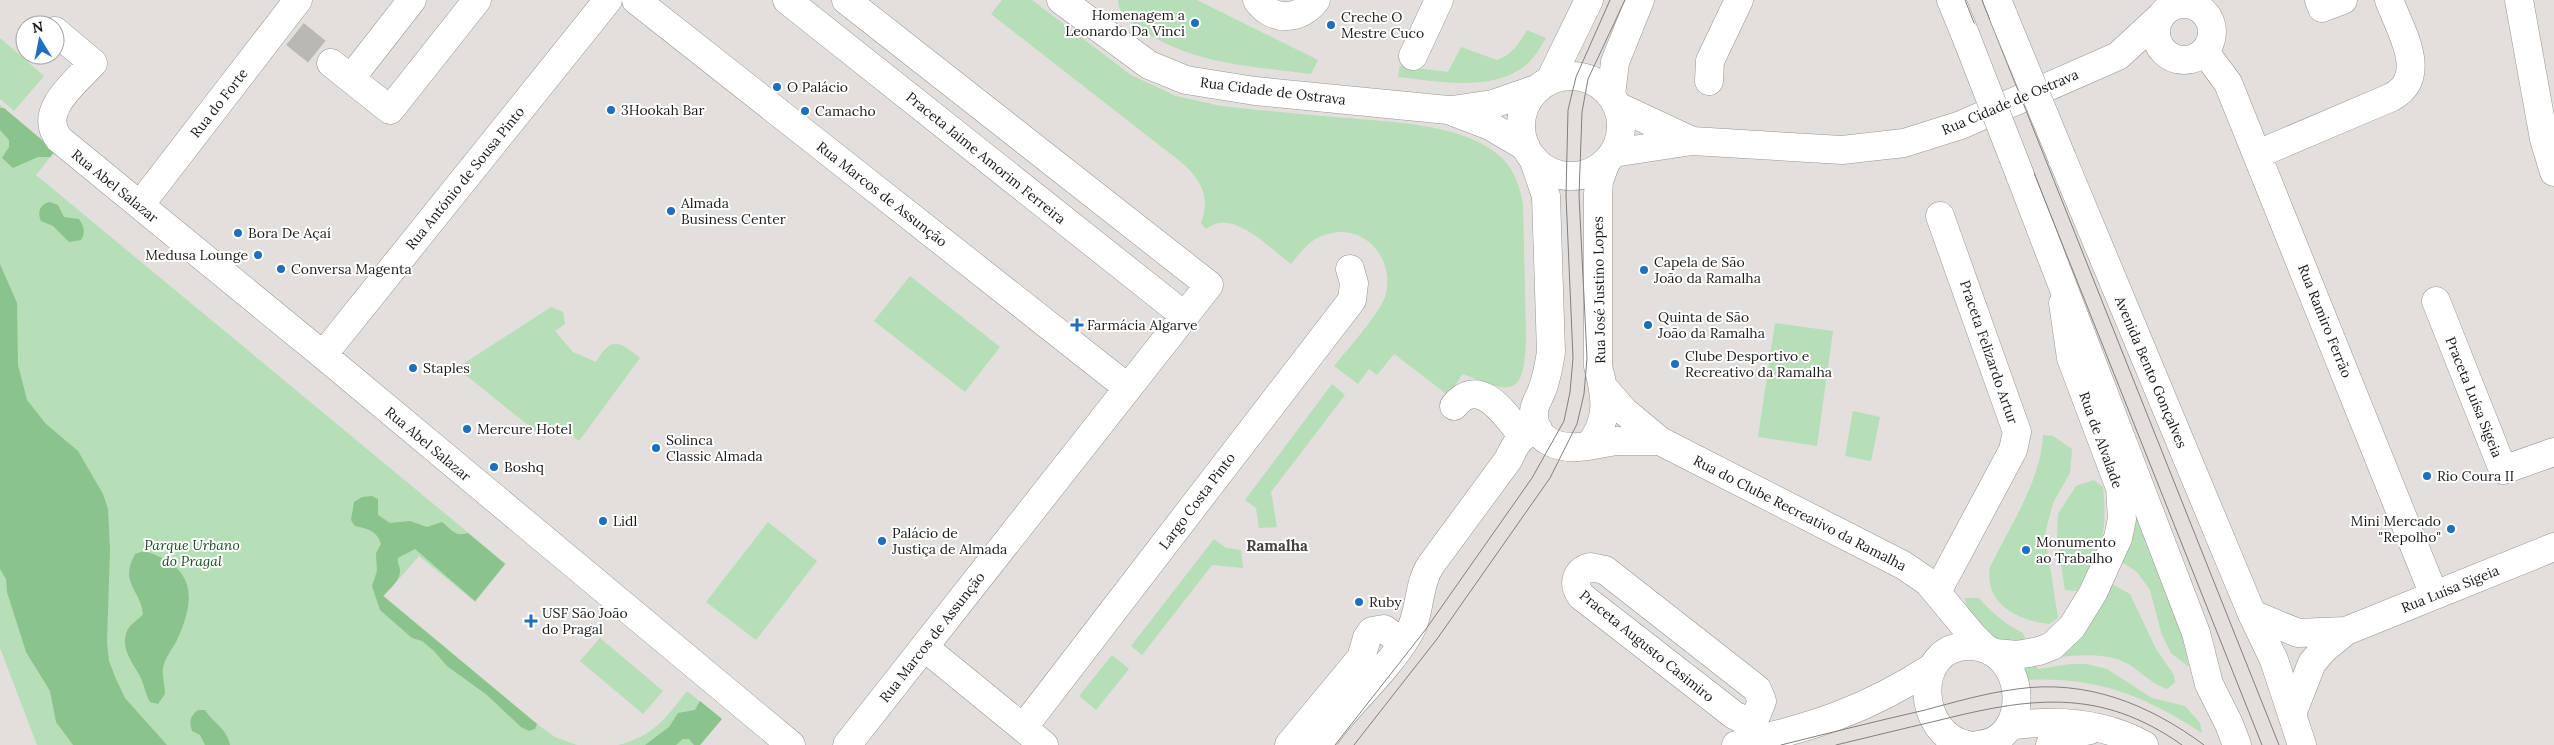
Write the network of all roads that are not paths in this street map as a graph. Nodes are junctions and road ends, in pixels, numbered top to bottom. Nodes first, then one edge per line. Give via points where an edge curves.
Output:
1 (298, 0) edge
2 (412, 0) edge
3 (477, 0) edge
4 (608, 0) edge
5 (636, 0) edge
6 (788, 0) edge
7 (846, 0) edge
8 (1257, 0) edge
9 (1316, 0) edge
10 (1439, 0) edge
11 (1589, 0) edge
12 (1640, 0) edge
13 (1739, 0) edge
14 (1951, 0) edge
15 (2319, 0) edge
16 (2343, 0) edge
17 (2389, 0) edge
18 (2519, 0) edge
19 (1074, 4) edge
20 (2173, 7) edge
21 (2001, 9) edge
22 (65, 39) edge
23 (2204, 52) junction
24 (1413, 56) dead end
25 (2118, 56) junction
26 (2172, 57) junction
27 (1709, 81) dead end
28 (1544, 84) junction
29 (1614, 100) junction
30 (1448, 110) junction
31 (2549, 138) edge
32 (1692, 141) junction
33 (1529, 152) junction
34 (2258, 154) junction
35 (1609, 158) junction
36 (2554, 172) edge
37 (140, 205) junction
38 (1940, 216) dead end
39 (1350, 269) dead end
40 (2060, 279) junction
41 (2436, 301) dead end
42 (1185, 316) junction
43 (323, 355) junction
44 (1128, 388) junction
45 (1604, 388) junction
46 (1454, 406) dead end
47 (1530, 432) junction
48 (1660, 440) junction
49 (1588, 446) junction
50 (2554, 452) edge
51 (2554, 548) edge
52 (1937, 592) junction
53 (2434, 595) junction
54 (2252, 614) junction
55 (2346, 631) junction
56 (1403, 643) junction
57 (924, 647) junction
58 (1991, 651) junction
59 (1934, 663) junction
60 (1752, 685) joint
61 (2292, 714) junction
62 (2100, 727) junction
63 (1033, 737) edge
64 (1982, 740) edge
65 (791, 745) edge
66 (847, 745) edge
67 (1290, 745) edge
68 (1319, 745) edge
69 (1736, 745) edge
70 (2050, 745) edge
71 (2144, 745) edge
72 (2237, 745) edge
73 (2302, 745) edge

1 - 37 street, Rua do Forte via 288,29
2 - 3 street via 341,70 390,110
4 - 43 street, Rua António de Sousa Pinto
5 - 44 street, Rua Marcos de Assunção
6 - 42 street, Praceta Jaime Amorim Ferreira
7 - 42 street, Rua Marcos de Assunção via 1209,285
8 - 9 street via 1276,16 1293,17 1307,11
10 - 24 street
11 - 28 street
12 - 29 street via 1615,62
13 - 27 street via 1710,61
14 - 40 street, bridge
15 - 16 street via 2322,8
17 - 34 street via 2409,52 2412,72 2408,83 2392,97
18 - 31 street
19 - 30 street, Rua Cidade de Ostrava via 1149,65 1186,80 1255,91
20 - 23 street via 2200,8 2212,24 2210,44
20 - 25 street, Rua Cidade de Ostrava
20 - 26 street via 2156,26 2159,44
21 - 54 street, Avenida Bento Gonçalves, bridge
22 - 37 street, Rua Abel Salazar via 93,63 59,100 54,110 53,128 64,144
23 - 26 street via 2183,60
23 - 34 street, Rua Ramiro Ferrão via 2228,83
25 - 26 street, Rua Cidade de Ostrava via 2147,54
25 - 32 street, Rua Cidade de Ostrava via 1961,125 1904,143 1842,150
28 - 29 street via 1566,76 1583,77 1599,84
28 - 30 street, Rua Cidade de Ostrava via 1493,104
28 - 33 street via 1528,100 1522,115 1522,131
29 - 32 street, Rua Cidade de Ostrava
29 - 35 street via 1621,130
30 - 33 street, Rua Cidade de Ostrava via 1490,126
31 - 36 street
32 - 35 street, Rua Cidade de Ostrava
33 - 35 street via 1545,168 1559,174 1585,173
33 - 47 street via 1546,196 1551,352
34 - 53 street, Rua Ramiro Ferrão
35 - 45 street, Rua José Justino Lopes via 1598,181 1598,366
37 - 43 street, Rua Abel Salazar
38 - 52 street, Praceta Felizardo Artur via 2017,432 2013,450
39 - 63 street, Largo Costa Pinto via 1354,282 1352,300
40 - 58 street, Rua de Alvalade via 2071,358 2120,488 2122,520 2118,538 2093,592 2072,627 2052,646 2039,651 2017,654
40 - 72 street via 2196,633 2209,684
41 - 50 street, Praceta Luísa Sigeia via 2503,470
42 - 44 street, Rua Marcos de Assunção
43 - 65 street, Rua Abel Salazar
44 - 57 street, Rua Marcos de Assunção
45 - 48 street, Rua do Clube Recreativo da Ramalha via 1624,411
45 - 49 street, Rua José Justino Lopes via 1603,420 1596,438
46 - 47 street via 1466,394 1482,396
47 - 49 street via 1559,447
47 - 56 street via 1426,573 1415,622
48 - 49 street via 1616,441
48 - 52 street, Rua do Clube Recreativo da Ramalha via 1903,565
51 - 53 street, Rua Luísa Sigeia
52 - 58 street, Rua do Clube Recreativo da Ramalha via 1972,636
52 - 59 street via 1941,636
53 - 55 street, Rua Luísa Sigeia
54 - 55 street, Rua Luísa Sigeia via 2298,632
54 - 61 street, Avenida Bento Gonçalves via 2274,660
55 - 61 street, Rua Luísa Sigeia via 2312,663
56 - 67 street via 1384,629 1372,630 1361,658
56 - 68 street
57 - 63 street, Largo Costa Pinto
57 - 66 street, Rua Marcos de Assunção
58 - 59 street via 1960,646 1949,650
58 - 64 street via 2006,663 2017,689 2014,716
59 - 64 street via 1927,685 1929,708 1940,730
59 - 69 street via 1895,692 1859,710
60 - 60 street, Praceta Augusto Casimiro via 1605,570 1590,567 1580,572 1576,584 1581,596 1748,722 1756,716 1762,701
61 - 73 street, Avenida Bento Gonçalves
62 - 64 street via 2037,722
62 - 70 street via 2072,734
62 - 71 street

